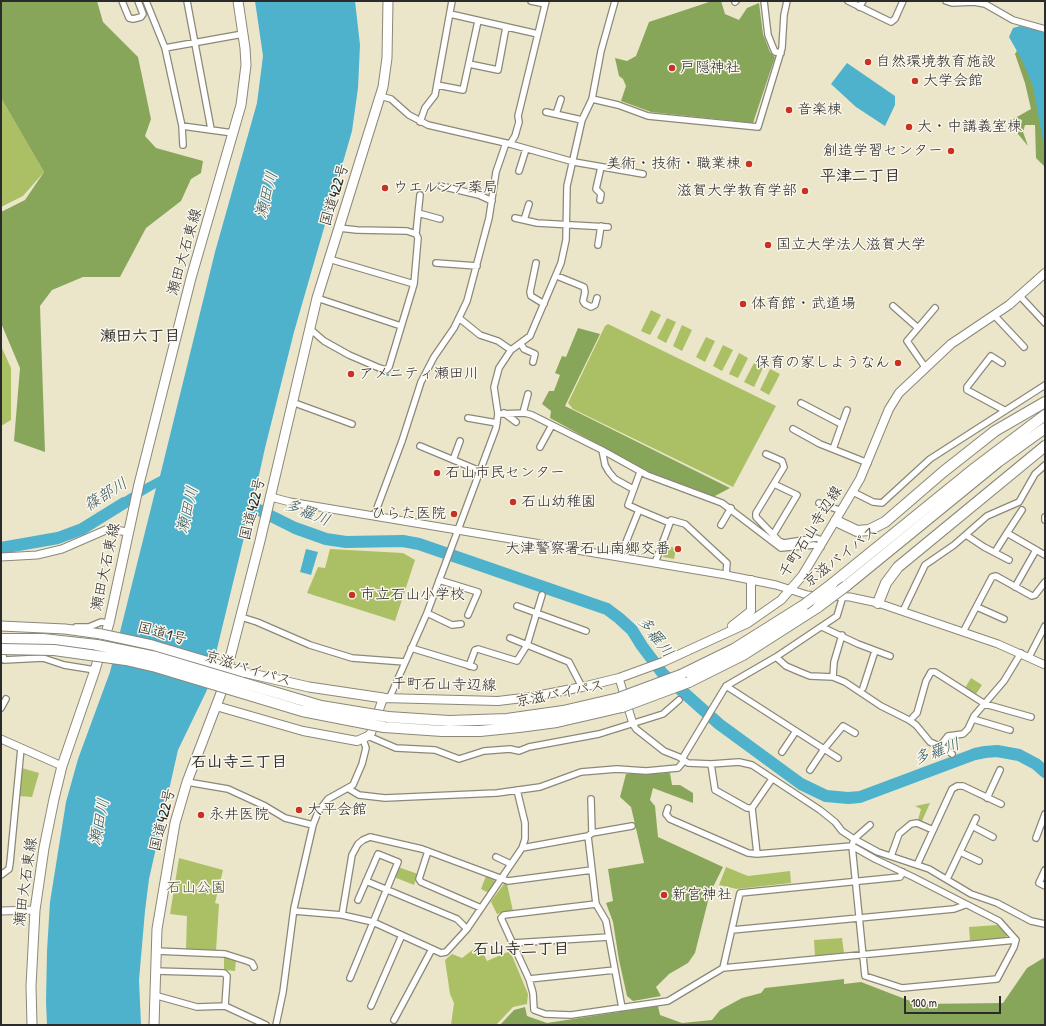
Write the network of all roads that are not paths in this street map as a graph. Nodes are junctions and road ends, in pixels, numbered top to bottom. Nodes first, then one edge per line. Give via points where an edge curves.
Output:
1 (122, 1) edge
2 (138, 1) edge
3 (146, 1) edge
4 (187, 1) edge
5 (238, 1) edge
6 (388, 1) edge
7 (452, 1) edge
8 (531, 1) edge
9 (615, 1) edge
10 (764, 1) edge
11 (787, 1) edge
12 (848, 1) edge
13 (863, 1) edge
14 (903, 1) edge
15 (947, 1) edge
16 (546, 2) edge
17 (859, 7) junction
18 (450, 14) junction
19 (478, 21) junction
20 (506, 27) junction
21 (1045, 28) edge
22 (244, 34) junction
23 (538, 34) junction
24 (195, 42) junction
25 (165, 48) junction
26 (781, 53) junction
27 (469, 64) junction
28 (437, 85) junction
29 (380, 96) junction
30 (561, 99) dead end
31 (592, 99) junction
32 (546, 112) dead end
33 (556, 114) junction
34 (582, 120) junction
35 (420, 122) junction
36 (182, 126) junction
37 (211, 129) junction
38 (233, 133) junction
39 (508, 143) junction
40 (183, 145) dead end
41 (526, 149) junction
42 (574, 162) junction
43 (601, 167) junction
44 (519, 171) dead end
45 (643, 174) dead end
46 (440, 186) dead end
47 (420, 195) dead end
48 (492, 200) junction
49 (600, 200) dead end
50 (529, 204) dead end
51 (418, 213) junction
52 (515, 218) dead end
53 (440, 219) dead end
54 (524, 220) junction
55 (566, 223) junction
56 (601, 226) junction
57 (608, 227) dead end
58 (339, 228) junction
59 (416, 234) junction
60 (598, 245) dead end
61 (329, 259) junction
62 (436, 263) dead end
63 (536, 263) dead end
64 (477, 266) junction
65 (1045, 272) edge
66 (557, 276) junction
67 (414, 284) junction
68 (1019, 294) junction
69 (317, 298) junction
70 (597, 298) dead end
71 (544, 304) junction
72 (893, 306) dead end
73 (935, 308) dead end
74 (994, 315) junction
75 (459, 318) junction
76 (1045, 323) edge
77 (401, 326) junction
78 (309, 328) junction
79 (918, 328) junction
80 (521, 344) junction
81 (1024, 347) dead end
82 (511, 350) junction
83 (533, 362) dead end
84 (1002, 364) dead end
85 (925, 367) junction
86 (1045, 385) edge
87 (528, 394) dead end
88 (1045, 394) edge
89 (292, 402) junction
90 (1045, 402) edge
91 (801, 403) dead end
92 (847, 410) dead end
93 (1004, 410) junction
94 (501, 413) junction
95 (523, 413) junction
96 (1045, 415) edge
97 (468, 418) dead end
98 (516, 422) dead end
99 (497, 423) junction
100 (352, 424) dead end
101 (841, 424) junction
102 (552, 425) junction
103 (1045, 428) edge
104 (793, 429) dead end
105 (995, 431) junction
106 (460, 441) dead end
107 (420, 446) dead end
108 (1045, 446) edge
109 (540, 447) dead end
110 (832, 449) junction
111 (602, 450) junction
112 (766, 454) dead end
113 (453, 460) junction
114 (868, 463) junction
115 (1045, 465) edge
116 (480, 471) junction
117 (640, 472) junction
118 (774, 484) junction
119 (633, 489) junction
120 (853, 492) junction
121 (271, 497) junction
122 (819, 503) dead end
123 (731, 508) junction
124 (639, 510) junction
125 (1022, 510) dead end
126 (842, 511) junction
127 (374, 516) junction
128 (1045, 517) edge
129 (1045, 520) edge
130 (836, 521) junction
131 (670, 523) junction
132 (721, 526) dead end
133 (458, 530) junction
134 (128, 532) junction
135 (1007, 533) junction
136 (773, 535) junction
137 (966, 535) junction
138 (823, 544) junction
139 (1036, 550) junction
140 (995, 552) junction
141 (1045, 555) edge
142 (1, 557) edge
143 (620, 557) junction
144 (1009, 560) dead end
145 (655, 563) junction
146 (726, 575) junction
147 (439, 580) junction
148 (751, 580) junction
149 (1045, 582) edge
150 (1015, 587) junction
151 (791, 590) junction
152 (542, 595) dead end
153 (843, 596) junction
154 (878, 603) junction
155 (517, 606) dead end
156 (977, 606) junction
157 (903, 611) junction
158 (427, 613) junction
159 (537, 613) junction
160 (468, 615) dead end
161 (241, 617) junction
162 (1004, 619) dead end
163 (109, 623) junction
164 (461, 624) dead end
165 (1, 625) edge
166 (1045, 626) edge
167 (822, 627) junction
168 (586, 631) dead end
169 (963, 632) junction
170 (842, 636) junction
171 (717, 637) junction
172 (510, 638) dead end
173 (1, 639) edge
174 (527, 644) junction
175 (1, 648) edge
176 (411, 648) junction
177 (875, 651) junction
178 (1021, 653) junction
179 (890, 656) dead end
180 (776, 657) junction
181 (1029, 657) junction
182 (405, 662) junction
183 (1045, 665) edge
184 (96, 670) junction
185 (833, 677) junction
186 (619, 678) junction
187 (685, 679) junction
188 (726, 686) junction
189 (582, 687) junction
190 (863, 688) dead end
191 (386, 698) junction
192 (6, 699) dead end
193 (679, 700) dead end
194 (985, 704) junction
195 (216, 706) junction
196 (1, 708) edge
197 (913, 717) dead end
198 (1031, 717) dead end
199 (973, 719) junction
200 (386, 722) junction
201 (633, 724) junction
202 (796, 730) junction
203 (1010, 730) dead end
204 (855, 733) dead end
205 (366, 737) junction
206 (1, 739) edge
207 (940, 746) junction
208 (21, 748) junction
209 (824, 749) junction
210 (782, 752) dead end
211 (952, 754) dead end
212 (838, 758) dead end
213 (683, 760) junction
214 (711, 764) junction
215 (62, 766) junction
216 (810, 770) dead end
217 (1000, 770) dead end
218 (772, 779) junction
219 (187, 782) junction
220 (349, 789) junction
221 (517, 790) junction
222 (987, 798) junction
223 (590, 800) dead end
224 (1002, 804) dead end
225 (668, 808) dead end
226 (752, 808) junction
227 (1045, 814) edge
228 (976, 818) dead end
229 (1043, 824) edge
230 (313, 825) junction
231 (870, 825) dead end
232 (632, 826) dead end
233 (972, 826) junction
234 (933, 830) junction
235 (590, 835) junction
236 (993, 837) dead end
237 (1036, 838) dead end
238 (854, 839) junction
239 (852, 846) junction
240 (522, 848) junction
241 (428, 851) junction
242 (960, 852) junction
243 (757, 854) junction
244 (891, 856) junction
245 (496, 857) dead end
246 (979, 861) dead end
247 (512, 864) junction
248 (917, 866) junction
249 (592, 870) junction
250 (1045, 870) edge
251 (903, 872) junction
252 (1, 875) edge
253 (502, 878) junction
254 (947, 879) junction
255 (366, 881) junction
256 (856, 881) junction
257 (1045, 886) edge
258 (386, 890) junction
259 (358, 900) dead end
260 (596, 904) junction
261 (965, 905) junction
262 (481, 908) junction
263 (35, 910) junction
264 (1, 911) edge
265 (294, 911) junction
266 (342, 915) junction
267 (859, 918) junction
268 (373, 922) junction
269 (1045, 924) edge
270 (467, 929) junction
271 (732, 930) junction
272 (402, 935) junction
273 (609, 937) junction
274 (1016, 940) junction
275 (513, 943) junction
276 (432, 949) junction
277 (156, 951) junction
278 (863, 955) junction
279 (254, 967) dead end
280 (723, 968) junction
281 (615, 970) junction
282 (155, 971) junction
283 (350, 978) dead end
284 (529, 978) junction
285 (154, 995) junction
286 (226, 1006) junction
287 (371, 1006) dead end
288 (622, 1008) junction
289 (394, 1020) dead end
290 (32, 1025) edge
291 (154, 1025) edge
292 (266, 1025) edge
293 (276, 1025) edge

1 - 2 street via 129,18 133,19 141,17 142,14
3 - 25 street
4 - 24 street
5 - 22 main road, 瀬田大石東線
6 - 29 main road, 国道422号 via 386,72
7 - 18 street
8 - 16 street
9 - 31 street
10 - 26 street via 768,35 775,52
11 - 26 street
12 - 17 street
13 - 17 street
14 - 17 street via 896,19 891,22
15 - 21 street via 985,4 1013,20
16 - 23 street
18 - 19 street
18 - 28 street
19 - 20 street
19 - 27 street
20 - 23 street
20 - 27 street via 498,70
22 - 24 street
22 - 38 main road, 瀬田大石東線 via 246,75
23 - 39 street via 518,116 519,122 515,136
24 - 25 street
24 - 37 street
25 - 36 street
26 - 31 street via 758,128 648,116
27 - 28 street via 463,90
28 - 35 street via 435,95 425,108
29 - 35 street via 391,99
29 - 58 main road, 国道422号
30 - 33 street
31 - 34 street
32 - 33 street
33 - 34 street
34 - 42 street
35 - 39 street
36 - 37 street
36 - 40 street
37 - 38 street
38 - 134 main road, 瀬田大石東線 via 191,278
39 - 41 street
39 - 48 street via 496,172
41 - 42 street
41 - 44 street
42 - 43 street
42 - 55 street via 567,186
43 - 45 street
43 - 49 street via 596,189 600,194
46 - 48 street
47 - 51 street
48 - 64 street
50 - 54 street
51 - 53 street
51 - 59 street
52 - 54 street
54 - 55 street via 537,223
55 - 56 street
55 - 66 street via 564,253
56 - 57 street
56 - 60 street
58 - 59 street
58 - 61 main road, 国道422号
59 - 67 street via 418,238
61 - 67 street
61 - 69 main road, 国道422号
62 - 64 street
63 - 71 street via 530,292 531,296
64 - 75 street
65 - 68 main road, 千町石山寺辺線
66 - 70 street via 584,287 585,304 591,307 595,305
66 - 71 street
67 - 77 street
68 - 74 main road, 千町石山寺辺線
68 - 76 street
69 - 77 street
69 - 78 main road, 国道422号
71 - 80 street via 530,336
72 - 79 street
73 - 79 street
74 - 81 street
74 - 85 main road, 千町石山寺辺線 via 965,333
75 - 82 street via 480,335 498,341
75 - 127 street via 421,382
77 - 78 street via 386,370 335,348
78 - 89 main road, 国道422号
79 - 85 street via 907,341
80 - 82 street
80 - 83 street via 524,349 535,354
82 - 94 street via 499,368 494,382
84 - 93 street via 991,356 967,390
85 - 114 main road, 千町石山寺辺線 via 894,400
86 - 93 street
87 - 95 street
88 - 105 highway via 1011,416
89 - 100 street
89 - 121 main road, 国道422号
90 - 105 highway
91 - 101 street
92 - 101 street
93 - 120 street via 930,459 882,503 873,502
94 - 95 street
94 - 98 street
94 - 99 street
95 - 102 street
96 - 187 highway, 京滋バイパス, bridge via 804,605
97 - 99 street
99 - 116 street
101 - 110 street
102 - 109 street
102 - 111 street
103 - 187 highway, 京滋バイパス, bridge via 998,462 818,607 750,651
104 - 110 street
105 - 130 highway via 885,522 869,530 857,531
106 - 113 street
107 - 113 street
108 - 154 highway via 898,567 886,583
110 - 114 street
111 - 117 street
111 - 119 street via 609,472 615,479
112 - 118 street via 784,464
113 - 116 street
114 - 120 main road, 千町石山寺辺線
115 - 137 street via 1036,474 1019,502 987,516
116 - 133 street
117 - 119 street
117 - 123 street
118 - 136 street via 756,513 756,517
118 - 136 street via 798,495
119 - 124 street via 628,505
120 - 126 main road, 千町石山寺辺線
121 - 127 street
121 - 161 main road, 国道422号
122 - 126 street
123 - 132 street
123 - 138 street via 781,548
124 - 131 street
124 - 143 street
125 - 135 street
126 - 130 main road, 千町石山寺辺線
127 - 133 street
128 - 129 street
130 - 138 main road, 千町石山寺辺線
131 - 145 street
131 - 146 street via 671,520 685,524 727,563
133 - 143 street
133 - 147 street
134 - 142 street via 108,529 62,549 37,555
134 - 163 main road, 瀬田大石東線
135 - 139 street
135 - 140 street
136 - 138 street via 779,541 788,544 816,538
137 - 140 street
137 - 157 street via 922,568
138 - 151 main road, 千町石山寺辺線
139 - 141 street
139 - 150 street
140 - 144 street
143 - 145 street
145 - 146 street
146 - 148 street
147 - 158 street
147 - 160 street via 478,592
148 - 151 street
148 - 171 main road via 751,611
149 - 150 street via 1035,596
150 - 156 street via 996,576 992,577
151 - 153 street via 814,596
151 - 171 main road, 千町石山寺辺線 via 762,614
152 - 159 street
153 - 154 street
153 - 167 street via 838,614
154 - 157 street
155 - 159 street
156 - 162 street
156 - 169 street
157 - 169 street
158 - 164 street via 452,625
158 - 176 street
159 - 168 street
159 - 174 street
161 - 182 street via 310,645 352,658
161 - 195 main road, 国道422号
163 - 165 street via 101,622 89,627
163 - 184 main road, 瀬田大石東線
165 - 191 main road, 国道1号, bridge via 65,629 116,637 292,684
166 - 181 street
167 - 170 street
167 - 180 street
169 - 178 street
170 - 177 street
170 - 185 street via 834,662
171 - 186 main road, 千町石山寺辺線 via 663,662
172 - 174 street
173 - 200 highway, 京滋バイパス, bridge via 43,639 119,648
174 - 176 street via 517,661 475,650 472,666
174 - 189 street via 569,662
175 - 184 street via 4,660 43,658 64,665
175 - 200 highway, 京滋バイパス, bridge via 60,650 126,660 302,711
176 - 182 street
177 - 179 street
177 - 190 street
178 - 181 street
178 - 194 street via 1004,681
180 - 185 street via 786,666 810,676
180 - 188 street
181 - 183 street
182 - 191 street
184 - 215 main road, 瀬田大石東線
185 - 207 street via 909,720 930,742
186 - 189 main road, 千町石山寺辺線
186 - 201 street
187 - 200 highway, 京滋バイパス, bridge via 620,702 564,711 507,719
188 - 202 street
188 - 213 street
189 - 191 main road, 千町石山寺辺線 via 498,701
191 - 205 main road, 千町石山寺辺線
192 - 196 street
193 - 201 street via 663,714
194 - 197 street via 935,672 931,672
194 - 198 street
194 - 199 street
195 - 205 main road via 303,732 350,740
195 - 219 main road, 国道422号
199 - 203 street
199 - 207 street via 963,734 948,736
201 - 205 street via 519,751 484,751 459,758 435,750 396,748
201 - 213 street via 664,751
202 - 209 street
202 - 210 street
204 - 209 street via 843,726
205 - 220 street via 362,764 353,786
206 - 208 street
207 - 211 street
208 - 215 street
208 - 252 street via 10,864
209 - 212 street
209 - 216 street
213 - 214 street via 694,764
213 - 221 street via 678,768 581,772 540,787
214 - 218 street via 746,763
214 - 226 street via 715,790 747,808
215 - 263 main road, 瀬田大石東線 via 48,828
217 - 222 street
218 - 226 street
218 - 238 street via 820,810 835,822 842,832
219 - 230 street via 228,789 285,818
219 - 277 main road, 国道422号 via 167,864
220 - 221 street via 359,795 385,798 470,795
220 - 230 street via 328,799 318,812
221 - 240 street via 525,823 525,840
222 - 224 street
222 - 234 street via 963,786 957,786 952,790
223 - 235 street
225 - 243 street via 666,814 670,819 748,853
226 - 243 street
227 - 229 street
228 - 233 street
229 - 237 street
230 - 265 street
231 - 238 street
232 - 235 street
233 - 236 street
233 - 242 street
234 - 244 street via 917,823 911,824 899,834
234 - 248 street
235 - 240 street
235 - 249 street
238 - 239 street
238 - 244 street
239 - 243 street
239 - 251 street
239 - 256 street
240 - 247 street
241 - 253 street
241 - 262 street via 419,879 421,882
241 - 266 street via 379,838 363,840 352,855
242 - 246 street
242 - 254 street
244 - 248 street
245 - 247 street
247 - 253 street
248 - 254 street
249 - 253 street via 508,881
249 - 260 street
250 - 257 street via 1039,883
251 - 256 street via 900,877
251 - 261 street
253 - 262 street
254 - 269 street via 971,894 997,903 1031,921
255 - 258 street
255 - 258 street via 378,854 398,862
255 - 259 street
256 - 267 street
256 - 271 street via 740,893
258 - 268 street
258 - 270 street via 457,919
260 - 273 street via 606,921
260 - 275 street via 504,916 501,922
261 - 267 street via 954,909
261 - 274 street via 999,921
262 - 270 street
263 - 264 street
263 - 290 main road, 瀬田大石東線 via 31,986
265 - 266 street
265 - 293 street
266 - 268 street
267 - 271 street
267 - 278 street
268 - 272 street
268 - 283 street
270 - 276 street via 446,952 441,953
271 - 280 street
272 - 276 street
272 - 287 street
273 - 275 street
273 - 281 street
274 - 278 street
274 - 278 street via 997,978 902,988 865,976
275 - 284 street
276 - 289 street
277 - 279 street via 225,954 247,961
277 - 282 main road, 国道422号
278 - 280 street
280 - 288 street via 668,1001
281 - 284 street
281 - 288 street
282 - 285 main road, 国道422号
282 - 286 street via 224,973 227,976
284 - 288 street via 534,1010 545,1014 571,1015
285 - 286 street via 197,1007
285 - 291 main road, 国道422号
286 - 292 street

